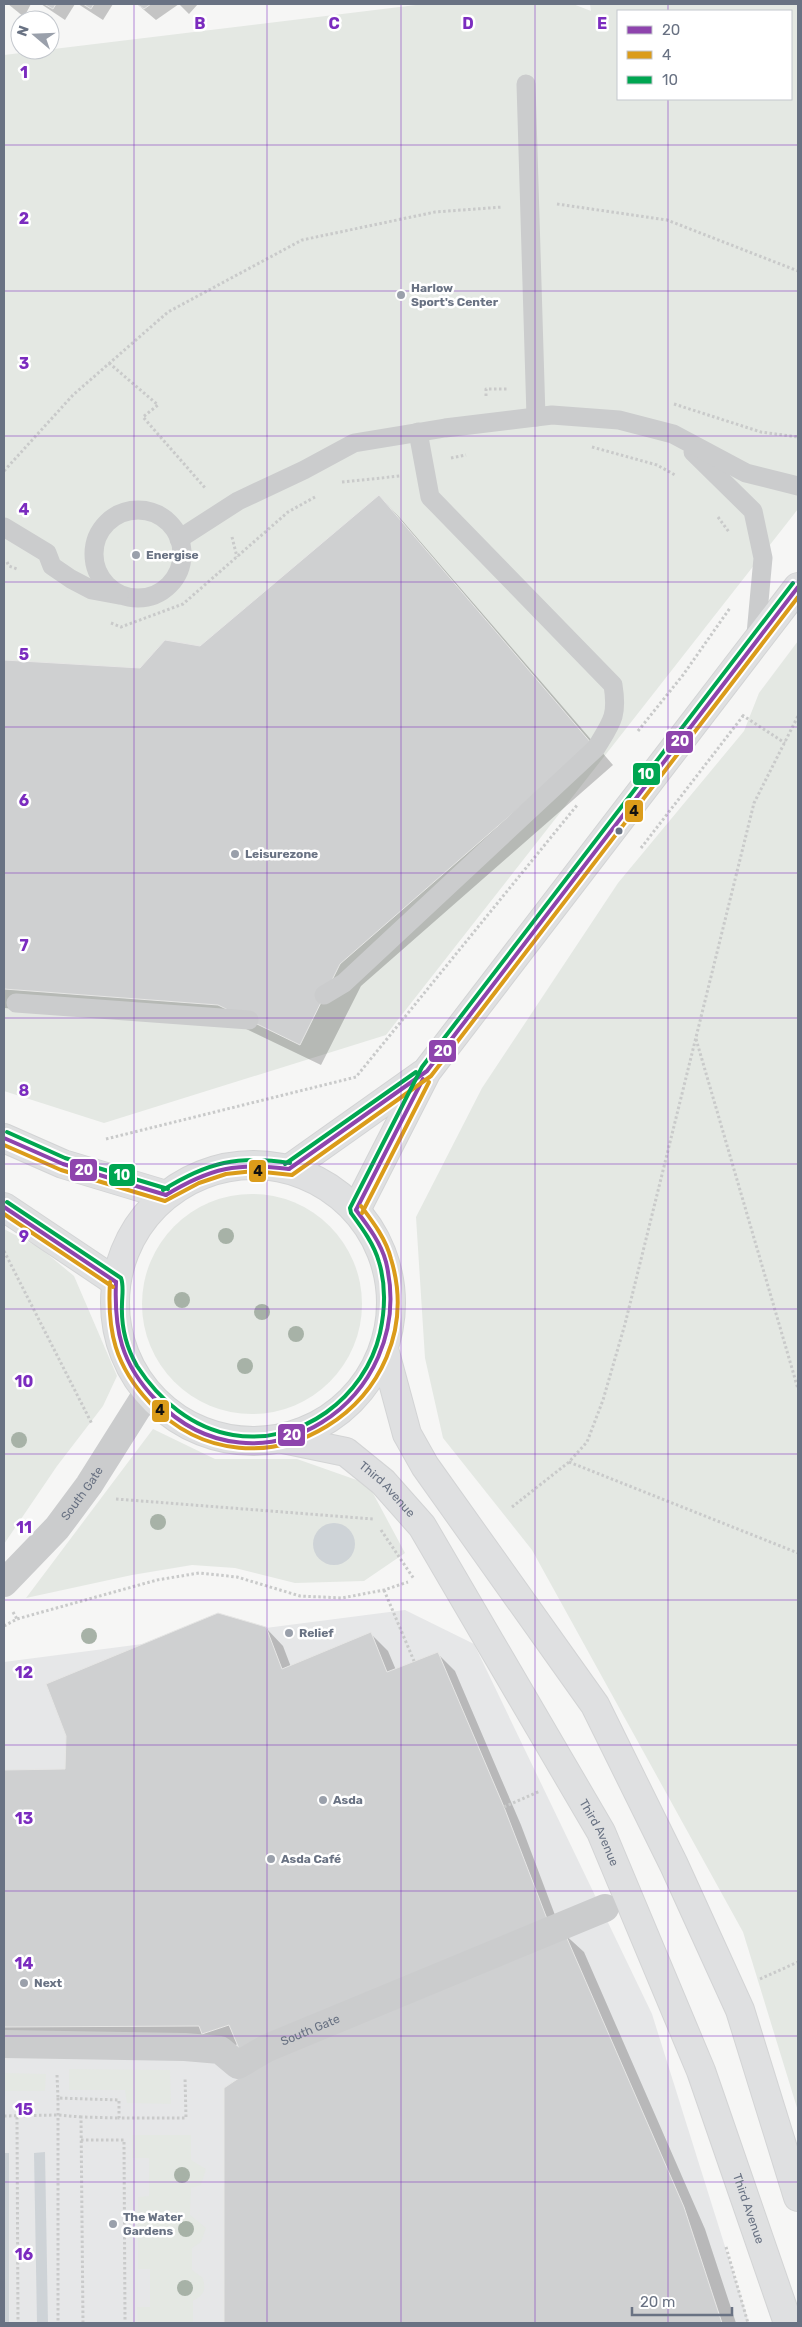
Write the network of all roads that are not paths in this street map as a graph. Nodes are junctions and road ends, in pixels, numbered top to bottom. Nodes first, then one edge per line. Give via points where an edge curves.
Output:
1 (526, 84) dead end
2 (536, 417) junction
3 (418, 432) junction
4 (674, 434) junction
5 (798, 486) edge
6 (180, 539) junction
7 (5, 541) edge
8 (798, 587) edge
9 (123, 596) junction
10 (751, 649) junction
11 (324, 995) dead end
12 (16, 1003) dead end
13 (249, 1020) dead end
14 (427, 1071) junction
15 (4, 1138) edge
16 (289, 1169) junction
17 (166, 1195) junction
18 (4, 1207) edge
19 (356, 1210) junction
20 (116, 1282) junction
21 (384, 1349) junction
22 (147, 1392) junction
23 (283, 1439) junction
24 (6, 1593) edge
25 (605, 1908) dead end
26 (4, 2044) edge
27 (798, 2197) edge
28 (788, 2323) edge

1 - 2 lane
2 - 3 lane
2 - 4 lane via 552,415 620,420
3 - 6 lane via 354,443 238,501
3 - 11 lane via 430,497 613,685 616,702 614,720 596,748 344,983
4 - 5 lane via 746,473
4 - 10 lane via 753,511 763,558 756,634
6 - 9 lane via 180,567 174,580 151,597
6 - 9 lane via 164,518 152,512 125,512 103,527 94,552 95,565 110,589
7 - 9 lane via 92,590
8 - 10 main road
10 - 14 main road
12 - 13 lane
14 - 16 main road
14 - 19 main road
15 - 17 main road via 64,1164
16 - 17 main road via 260,1164 231,1166 195,1177
16 - 19 main road via 335,1191
17 - 20 main road via 131,1236
18 - 20 main road
19 - 21 main road via 373,1234 385,1261 391,1291 390,1322
20 - 22 main road via 115,1312 120,1341 130,1368
21 - 23 main road via 365,1385 336,1414 305,1432
21 - 27 main road via 407,1434 425,1466 595,1705 674,1865 740,2010
22 - 23 main road via 171,1415 200,1432 229,1440 259,1442
22 - 24 street, South Gate via 89,1485
23 - 28 main road, Third Avenue via 346,1452 383,1482 422,1526 601,1832 701,2071
25 - 26 street, South Gate via 267,2048 238,2065 220,2050

